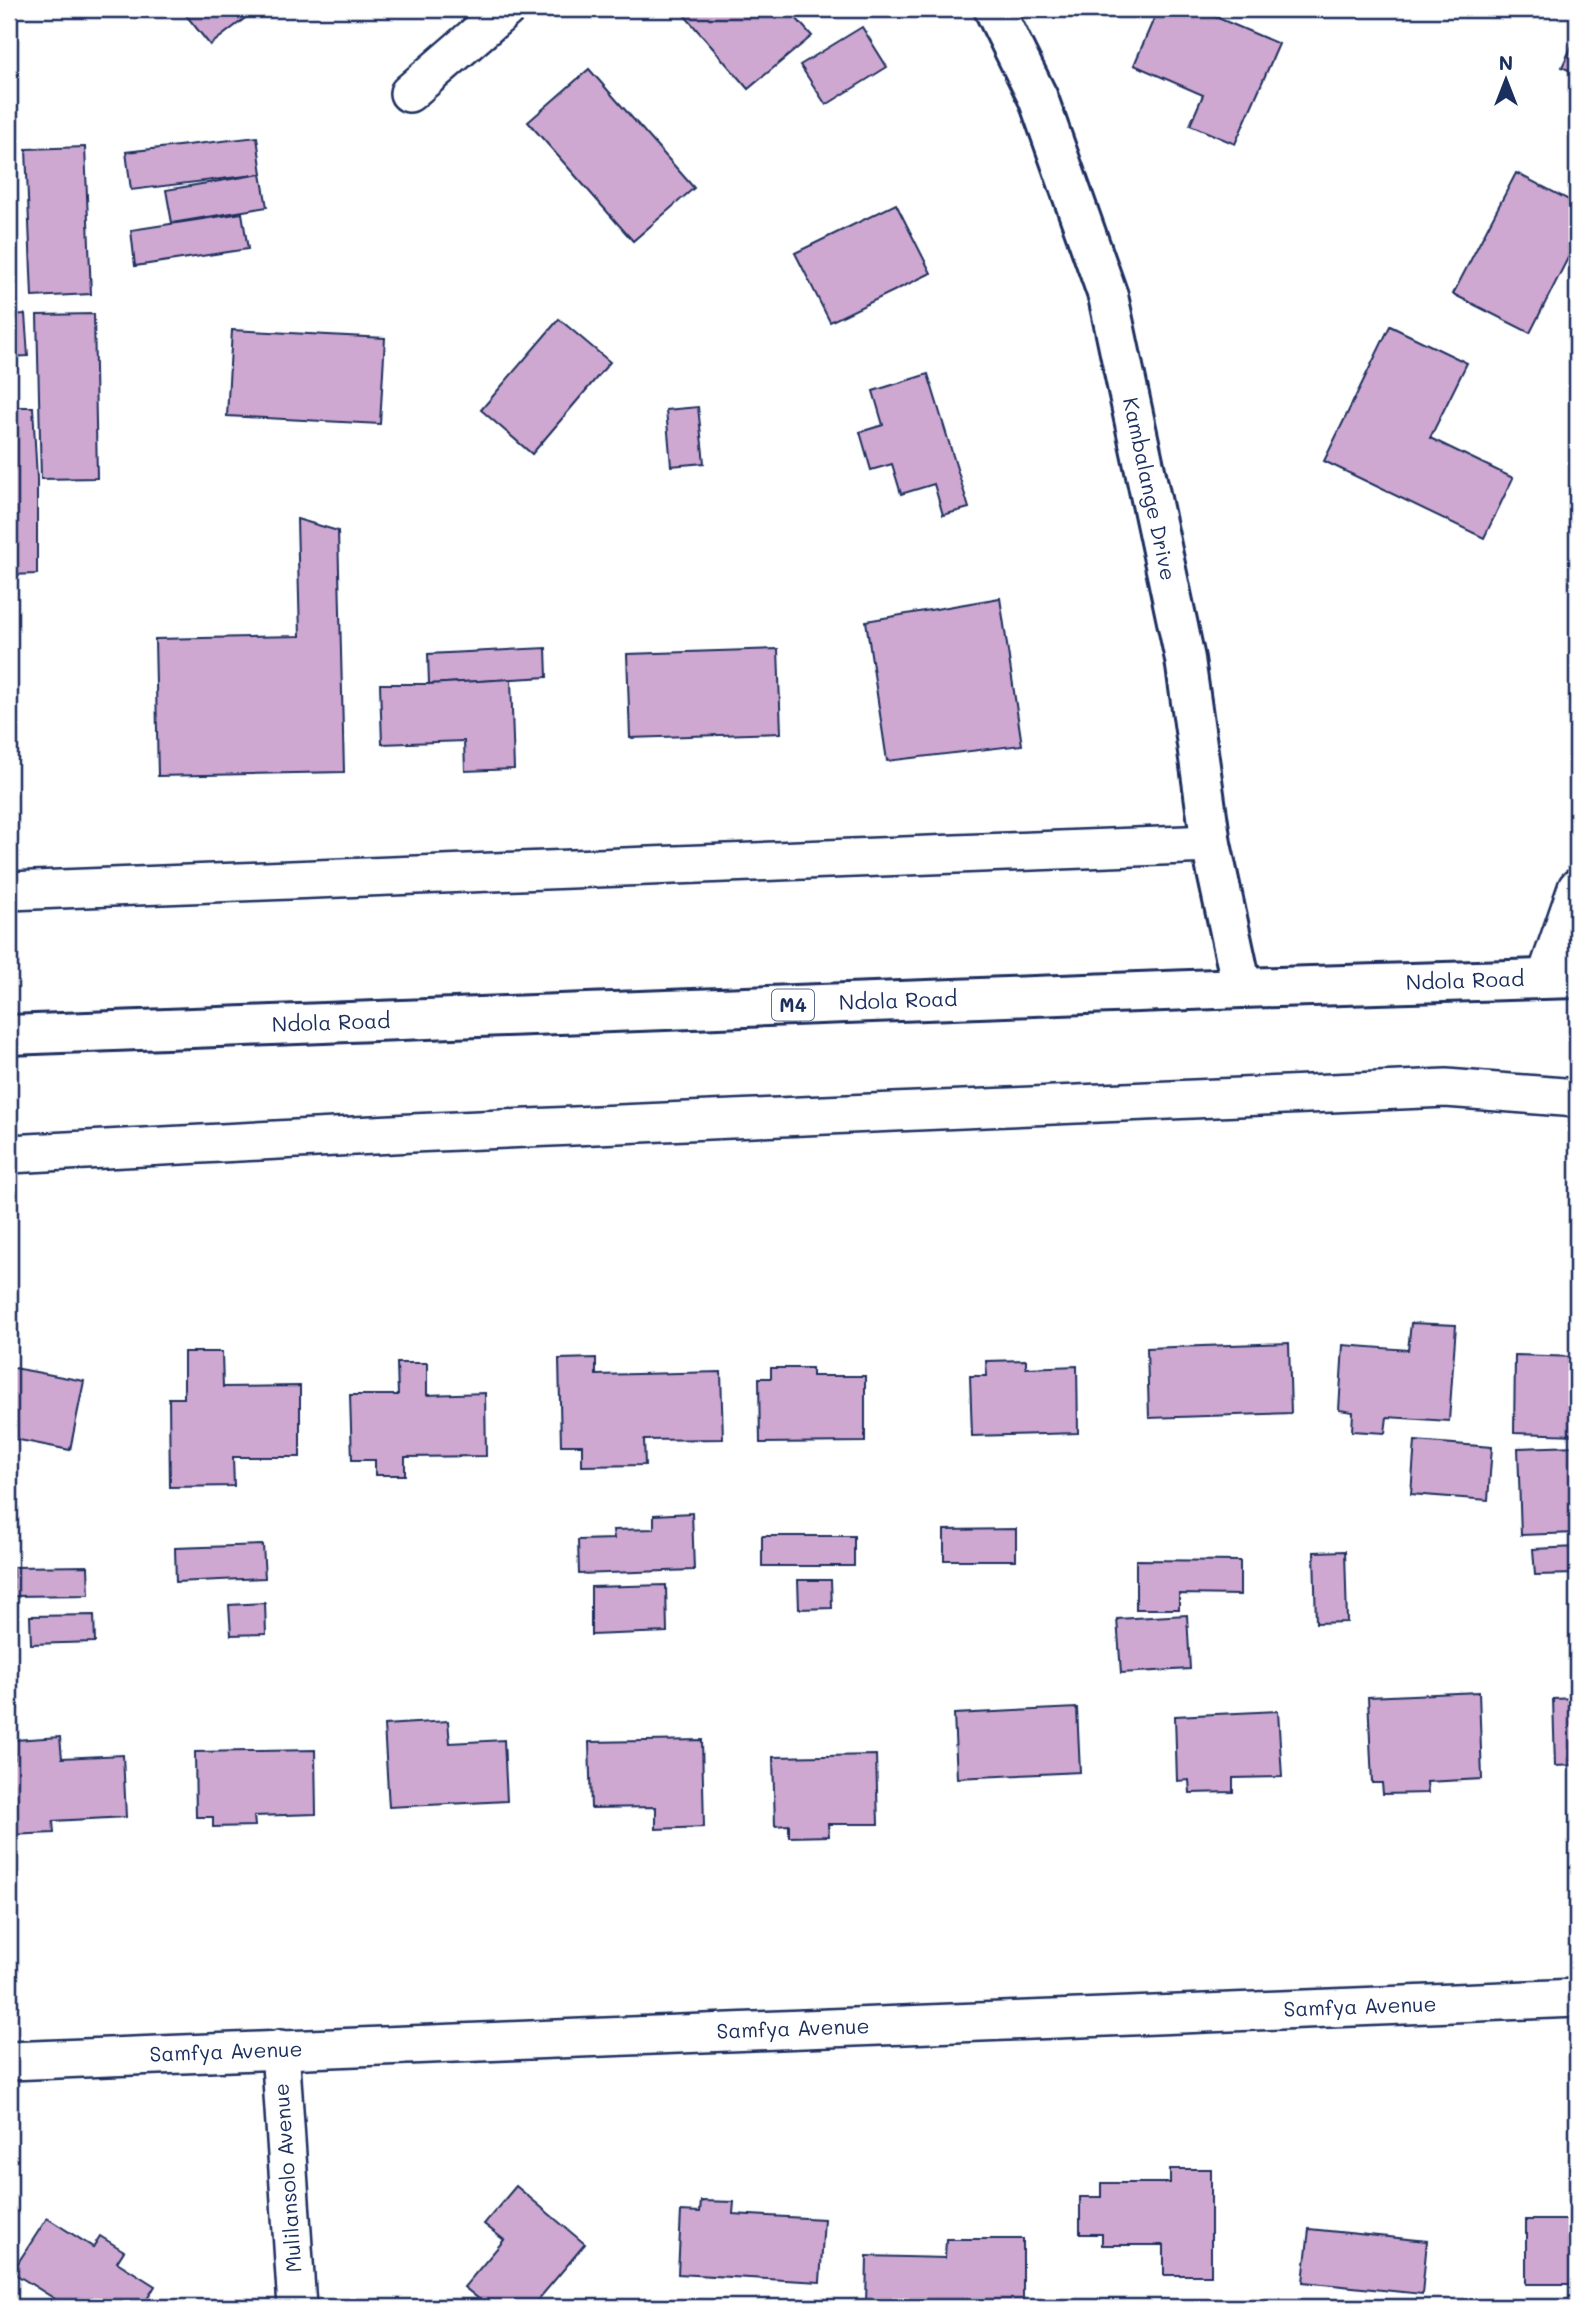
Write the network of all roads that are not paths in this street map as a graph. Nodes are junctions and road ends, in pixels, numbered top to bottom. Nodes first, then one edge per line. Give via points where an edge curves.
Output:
1 (506, 9) edge
2 (994, 9) edge
3 (409, 93) dead end
4 (1211, 844) junction
5 (1577, 888) edge
6 (9, 891) edge
7 (1562, 978) edge
8 (1242, 988) junction
9 (9, 1035) edge
10 (1577, 1098) edge
11 (9, 1154) edge
12 (1577, 1998) edge
13 (280, 2049) junction
14 (9, 2061) edge
15 (297, 2307) edge

1 - 3 street
2 - 4 main road, Kambalange Drive via 1038,98 1108,296 1185,659
4 - 6 street
4 - 8 main road, Kambalange Drive
5 - 7 street
7 - 8 main road, Ndola Road / M4
8 - 9 main road, Ndola Road / M4
10 - 11 street via 1446,1088
12 - 13 street, Samfya Avenue
13 - 14 street, Samfya Avenue
13 - 15 street, Mulilansolo Avenue

